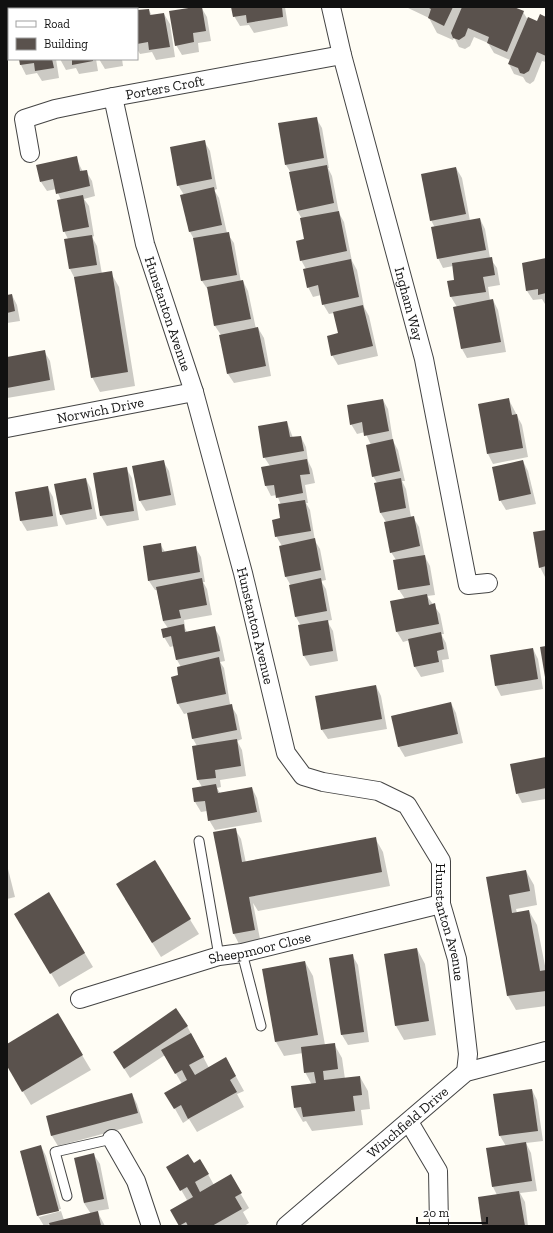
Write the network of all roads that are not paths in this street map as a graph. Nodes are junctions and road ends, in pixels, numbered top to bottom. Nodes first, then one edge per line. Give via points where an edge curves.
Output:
1 (331, 7) edge
2 (342, 55) junction
3 (114, 97) junction
4 (30, 153) dead end
5 (194, 392) junction
6 (7, 428) edge
7 (488, 583) dead end
8 (199, 841) dead end
9 (441, 904) junction
10 (242, 953) junction
11 (219, 956) junction
12 (80, 999) dead end
13 (261, 1026) dead end
14 (546, 1051) edge
15 (466, 1072) junction
16 (409, 1122) junction
17 (112, 1139) joint
18 (67, 1196) dead end
19 (151, 1226) edge
20 (286, 1226) edge
21 (439, 1226) edge

1 - 2 street, Ingham Way
2 - 3 street, Porters Croft
2 - 7 street, Ingham Way via 424,359 468,585
3 - 4 street, Porters Croft via 55,109 24,119
3 - 5 street, Hunstanton Avenue via 145,244
5 - 6 street, Norwich Drive
5 - 9 street, Hunstanton Avenue via 243,574 286,753 303,776 378,791 407,804 441,861
8 - 11 lane
9 - 10 street, Sheepmoor Close
9 - 15 street, Hunstanton Avenue via 457,959 468,1054
10 - 11 street, Sheepmoor Close
10 - 13 lane
11 - 12 street, Sheepmoor Close
14 - 15 street, Winchfield Drive
15 - 16 street, Winchfield Drive
16 - 20 street, Winchfield Drive
16 - 21 street via 438,1171
17 - 18 lane via 55,1152
17 - 19 street via 136,1181

